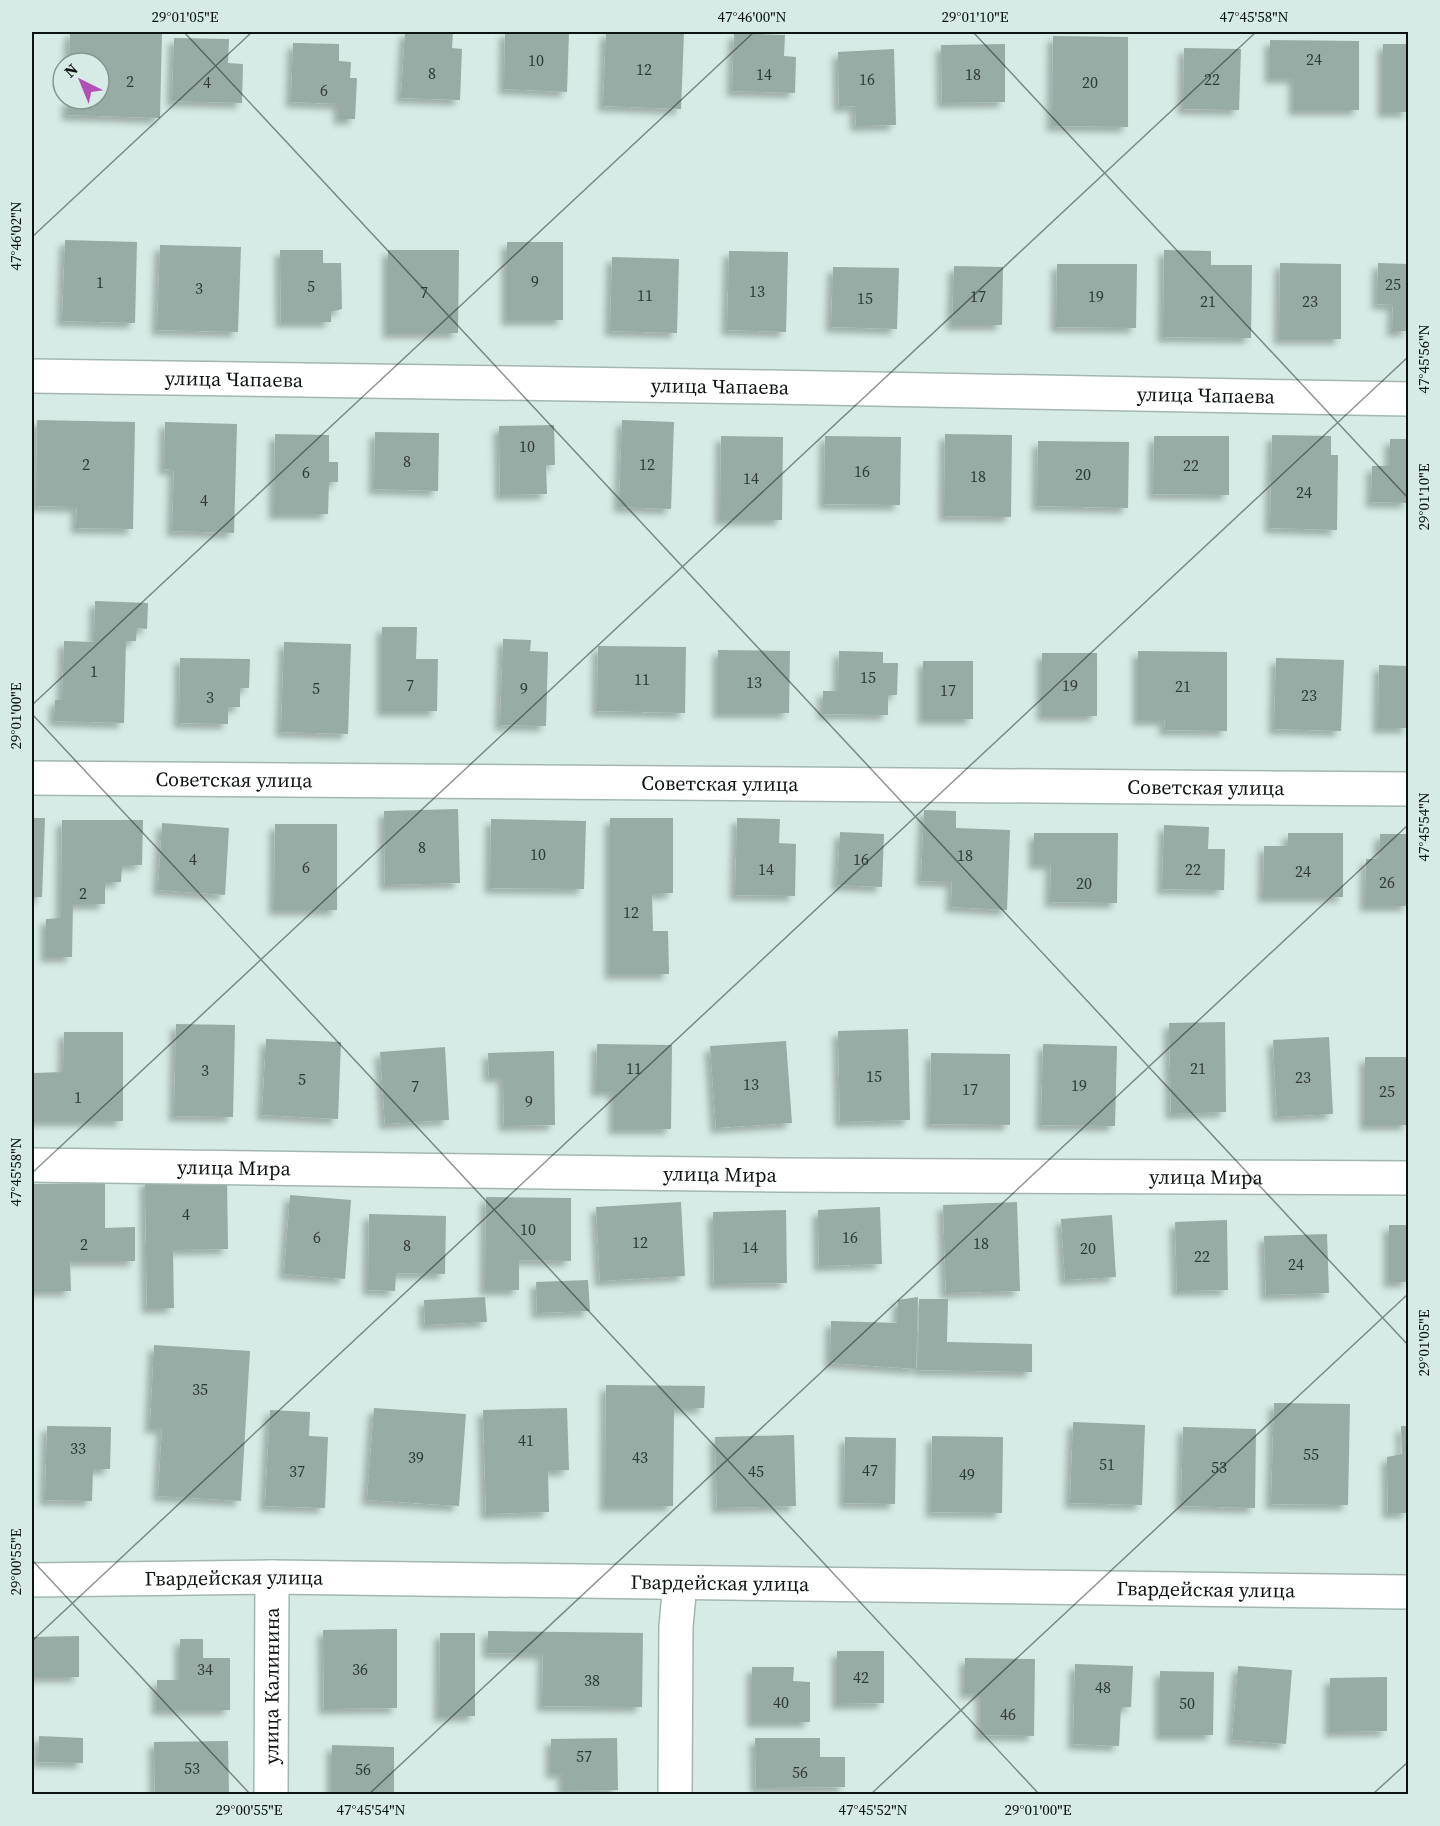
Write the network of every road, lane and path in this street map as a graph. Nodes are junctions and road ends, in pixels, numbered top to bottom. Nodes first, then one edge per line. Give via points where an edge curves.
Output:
1 (32, 376) edge
2 (1408, 399) edge
3 (32, 778) edge
4 (1408, 789) edge
5 (32, 1165) edge
6 (1408, 1178) edge
7 (272, 1577) junction
8 (32, 1580) edge
9 (680, 1583) junction
10 (1408, 1592) edge
11 (271, 1794) edge
12 (675, 1794) edge

1 - 2 street, улица Чапаева
3 - 4 street, Советская улица
5 - 6 street, улица Мира via 729,1175
7 - 8 street, Гвардейская улица
7 - 9 street, Гвардейская улица
7 - 11 street, улица Калинина
9 - 10 street, Гвардейская улица
9 - 12 street

